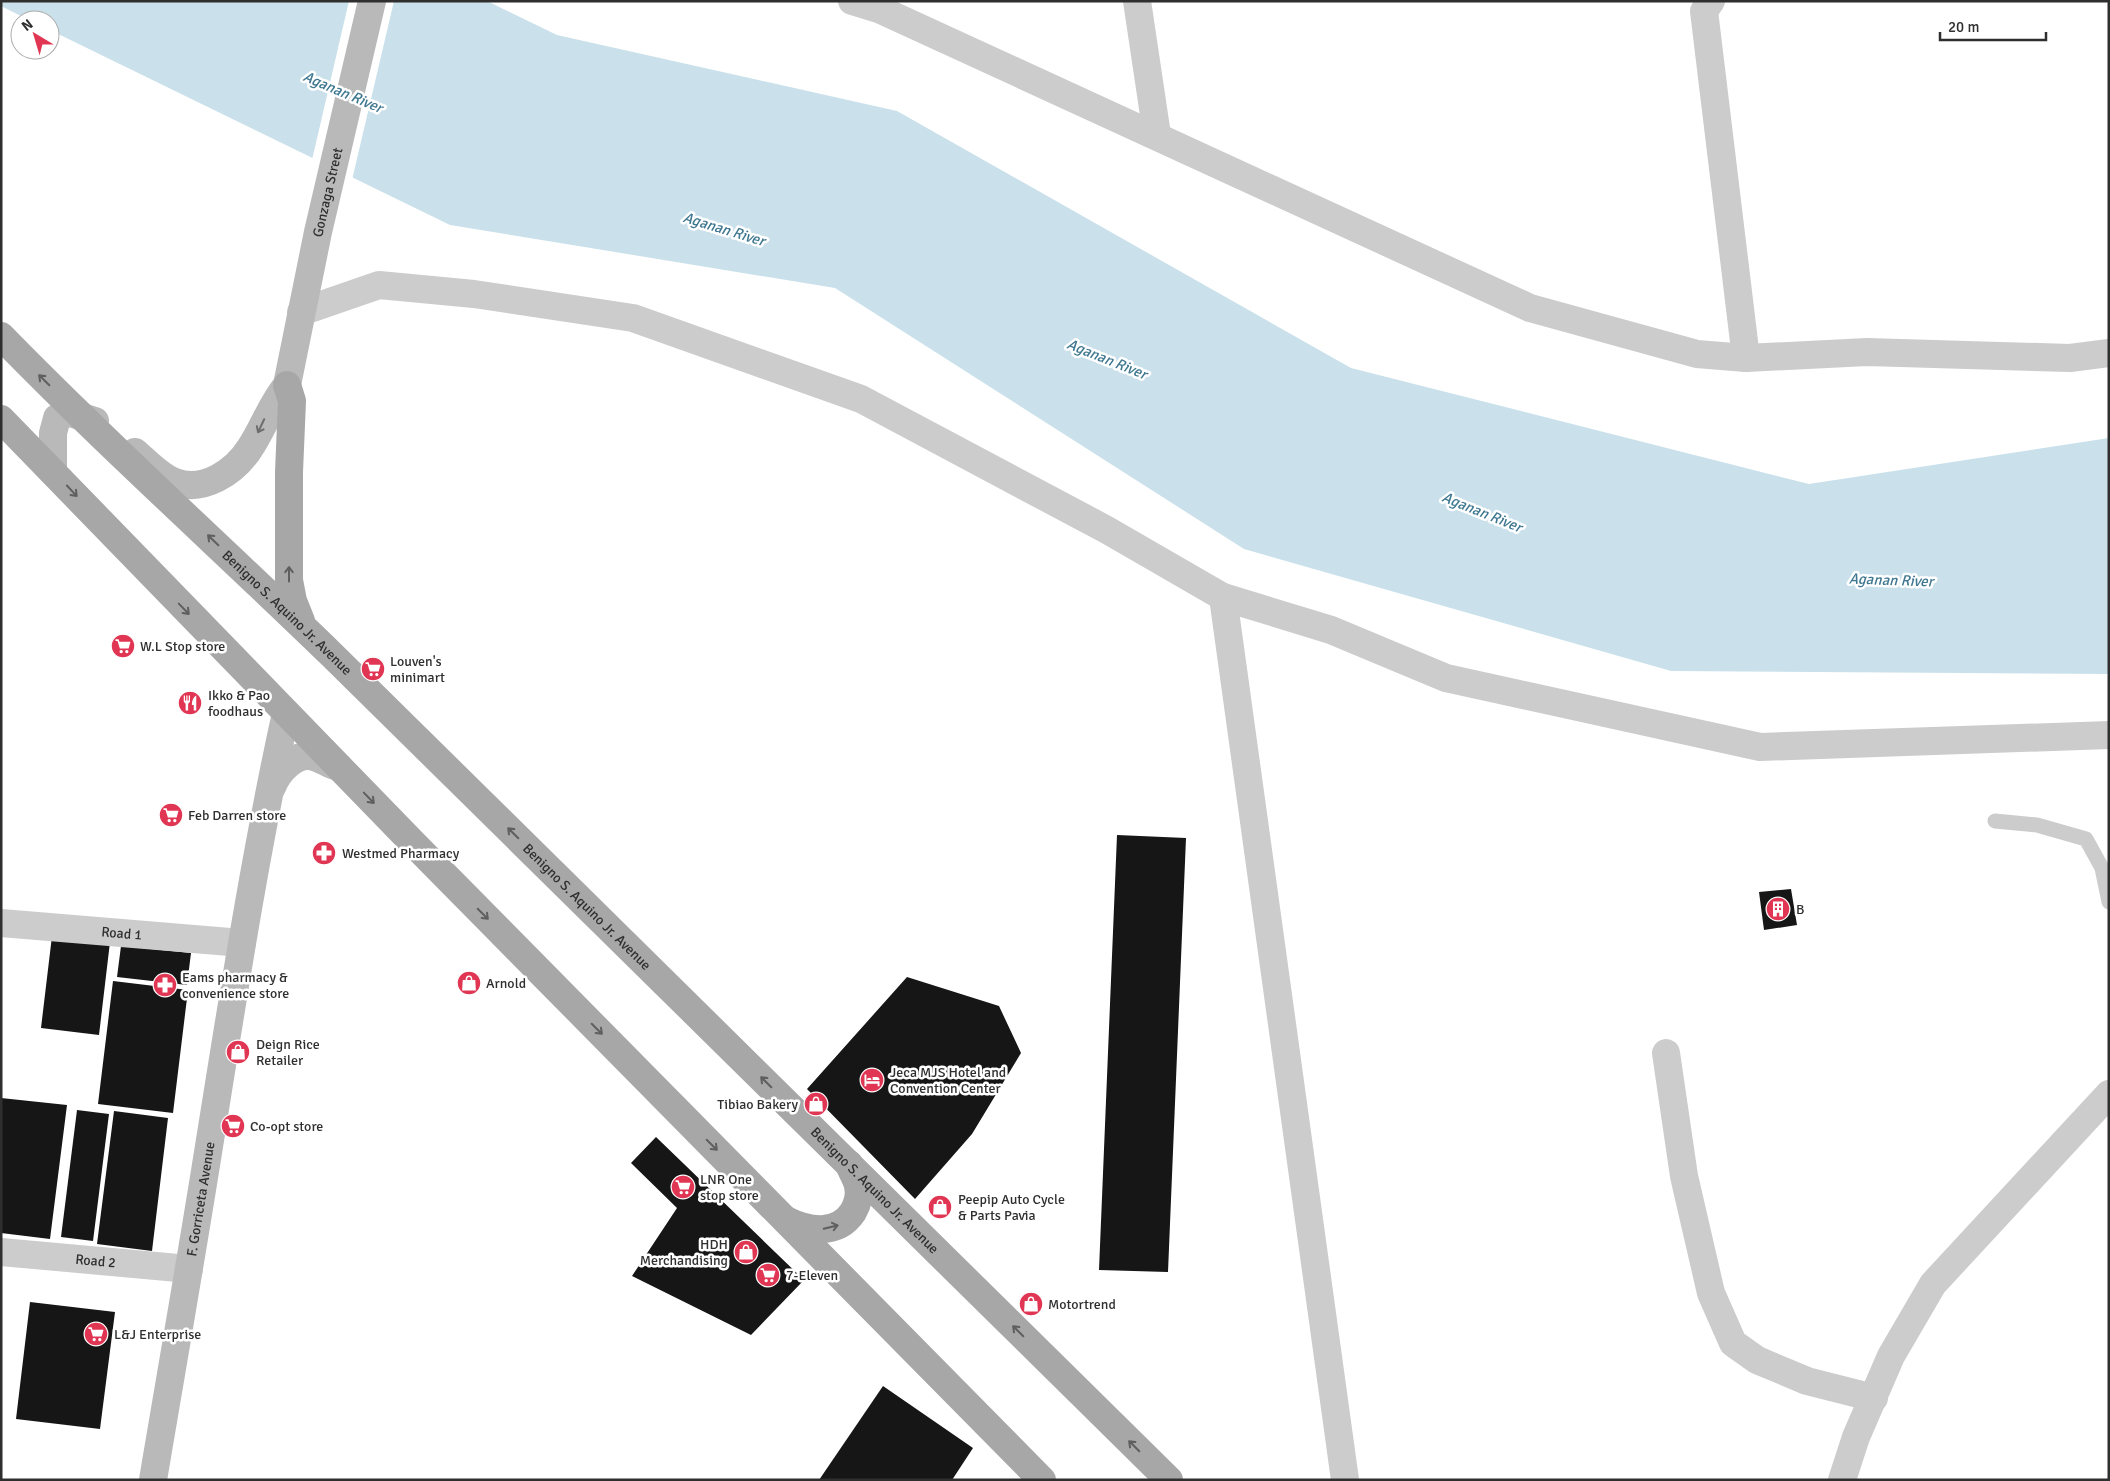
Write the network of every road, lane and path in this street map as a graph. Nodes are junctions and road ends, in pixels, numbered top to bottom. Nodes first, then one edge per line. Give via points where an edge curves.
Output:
1 (372, 1) edge
2 (852, 1) edge
3 (1137, 1) edge
4 (1711, 1) edge
5 (880, 5) edge
6 (1157, 135) junction
7 (301, 312) junction
8 (1, 336) edge
9 (2109, 353) edge
10 (1746, 358) junction
11 (287, 385) junction
12 (80, 415) junction
13 (1, 419) edge
14 (53, 471) junction
15 (1223, 597) junction
16 (323, 647) junction
17 (286, 713) junction
18 (2109, 735) edge
19 (339, 768) junction
20 (264, 812) junction
21 (1995, 821) dead end
22 (2109, 902) edge
23 (1, 923) edge
24 (242, 943) junction
25 (1666, 1053) dead end
26 (2109, 1094) edge
27 (848, 1163) junction
28 (785, 1219) junction
29 (1, 1252) edge
30 (189, 1269) junction
31 (1874, 1398) junction
32 (153, 1480) edge
33 (1042, 1480) edge
34 (1169, 1480) edge
35 (1345, 1480) edge
36 (1842, 1480) edge

1 - 7 main road, Gonzaga Street
2 - 5 street
3 - 6 street
4 - 10 street via 1704,11
5 - 6 street
6 - 10 street via 1530,308 1697,354
7 - 11 main road, Gonzaga Street
7 - 15 street via 379,285 474,294 633,318 861,399 1108,530
12 -> 8 main road, Benigno S. Aquino Jr. Avenue
9 - 10 street via 2070,358 1867,352
11 -> 12 main road via 240,461 219,478 189,486 166,478 106,428
16 -> 11 main road via 302,623 289,588 292,401
12 - 14 main road via 67,412 57,418 53,433
16 -> 12 main road, Benigno S. Aquino Jr. Avenue
13 - 14 main road
14 -> 17 main road
15 - 18 street via 1331,630 1446,678 1760,747
15 - 35 street
27 -> 16 main road, Benigno S. Aquino Jr. Avenue
17 - 19 main road
17 - 20 main road, F. Gorriceta Avenue
19 - 20 main road via 309,755 296,758 277,777
19 -> 28 main road
20 - 24 main road, F. Gorriceta Avenue
21 - 22 lane via 2037,825 2086,839 2102,868
23 - 24 street, Road 1
24 - 30 main road, F. Gorriceta Avenue
25 - 31 street via 1684,1176 1711,1293 1733,1343 1757,1360 1807,1381
26 - 31 street via 1933,1284 1891,1356
28 -> 27 main road via 813,1230 832,1229 848,1220 858,1204 858,1186
34 -> 27 main road, Benigno S. Aquino Jr. Avenue
28 - 33 main road
29 - 30 street, Road 2
30 - 32 main road, F. Gorriceta Avenue
31 - 36 street via 1856,1437

